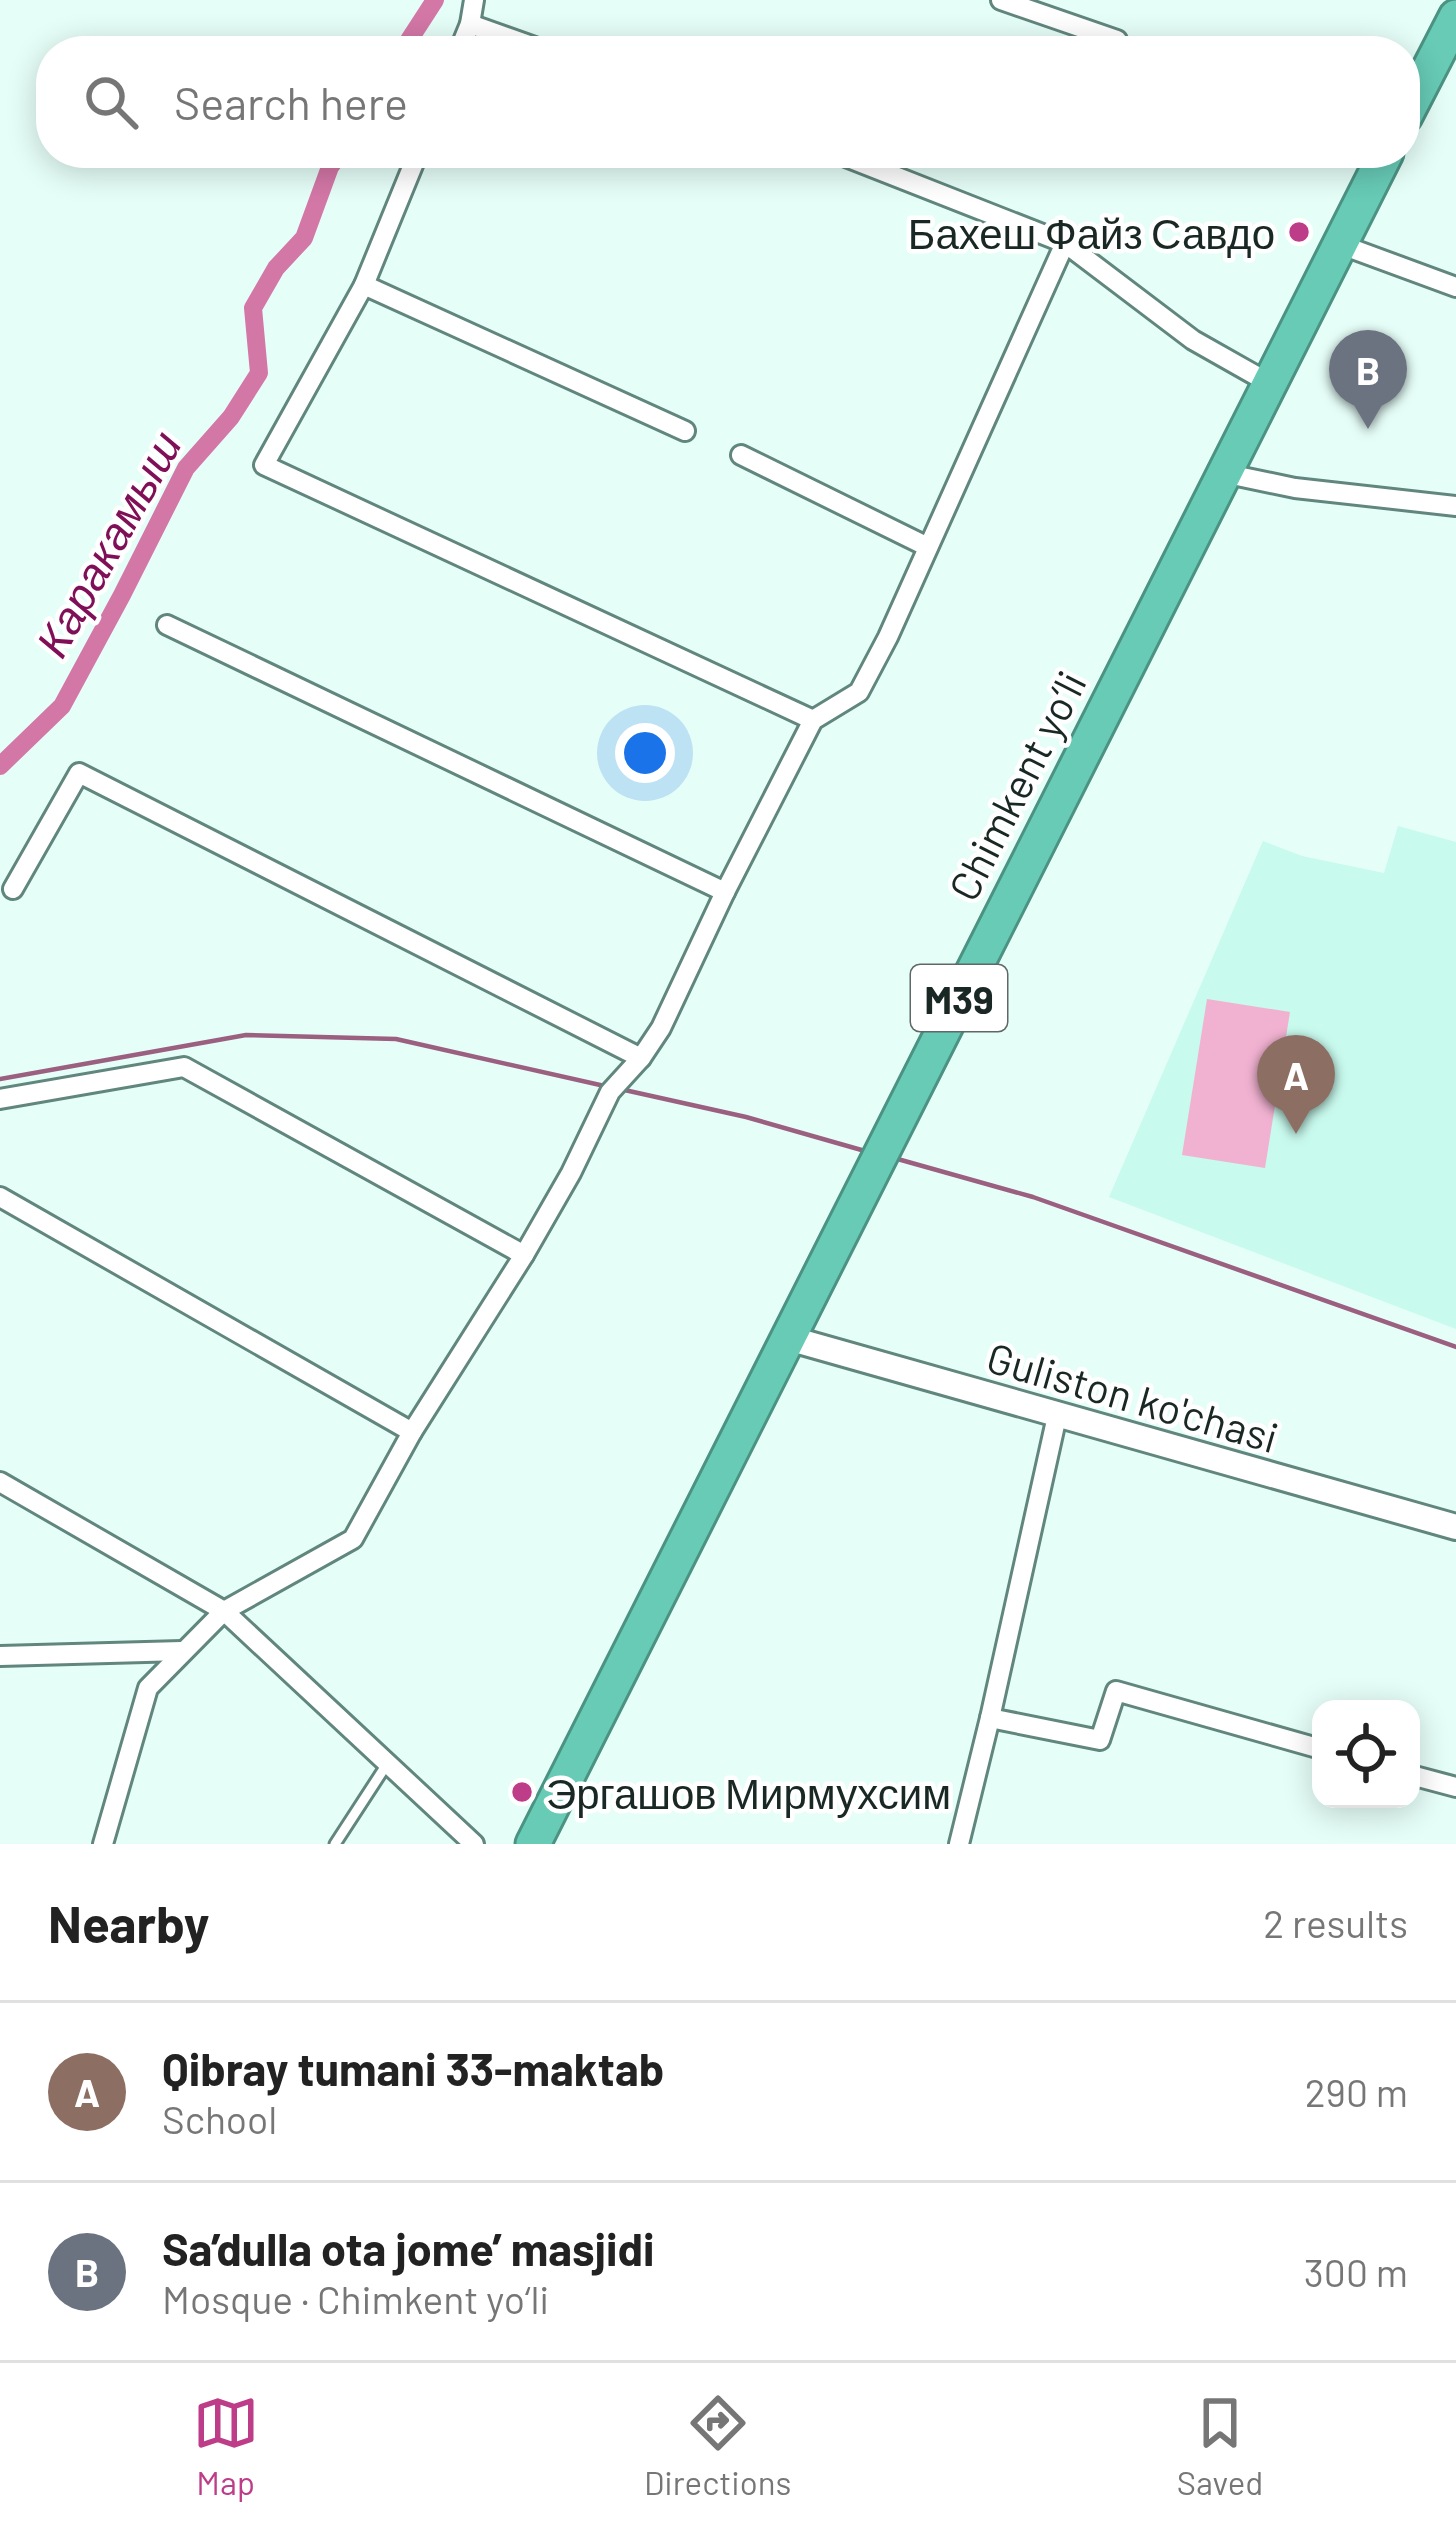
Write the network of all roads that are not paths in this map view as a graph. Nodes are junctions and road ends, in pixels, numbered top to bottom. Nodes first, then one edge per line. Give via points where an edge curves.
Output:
1 (474, 0) edge
2 (1001, 0) edge
3 (1456, 17) edge
4 (470, 24) junction
5 (465, 36) edge
6 (504, 36) edge
7 (1106, 36) edge
8 (1420, 87) edge
9 (412, 168) edge
10 (874, 168) edge
11 (1378, 168) edge
12 (1065, 243) junction
13 (1339, 244) junction
14 (364, 285) junction
15 (1456, 287) edge
16 (1269, 383) junction
17 (685, 431) dead end
18 (741, 455) dead end
19 (1223, 473) junction
20 (1456, 506) edge
21 (928, 547) junction
22 (167, 625) dead end
23 (813, 719) junction
24 (13, 889) dead end
25 (725, 892) junction
26 (641, 1058) junction
27 (0, 1099) edge
28 (0, 1197) edge
29 (524, 1255) junction
30 (788, 1338) junction
31 (1057, 1416) junction
32 (412, 1432) junction
33 (0, 1482) edge
34 (1456, 1527) edge
35 (224, 1611) junction
36 (182, 1651) junction
37 (0, 1656) edge
38 (990, 1718) junction
39 (1312, 1746) edge
40 (387, 1763) junction
41 (1420, 1777) edge
42 (1456, 1787) edge
43 (103, 1844) edge
44 (335, 1844) edge
45 (474, 1844) edge
46 (533, 1844) edge
47 (959, 1844) edge

1 - 4 street
2 - 7 street
3 - 8 highway
4 - 5 street
4 - 6 street
9 - 14 street
10 - 12 street
11 - 13 highway, Chimkent yo‘li / M39
12 - 16 street via 1193,340
12 - 21 street
13 - 15 street
13 - 16 highway, Chimkent yo‘li / M39
14 - 17 street
14 - 23 street via 264,465
16 - 19 highway, Chimkent yo‘li / M39
18 - 21 street
19 - 20 street
19 - 30 highway, Chimkent yo‘li / M39
21 - 23 street via 859,692
22 - 25 street
23 - 25 street
24 - 26 street via 79,772
25 - 26 street
26 - 29 street via 610,1092
27 - 29 street via 184,1066
28 - 32 street
29 - 32 street
30 - 31 main road, Guliston ko'chasi
30 - 46 highway, Chimkent yo‘li / M39
31 - 34 main road, Guliston ko'chasi
31 - 38 street
32 - 35 street via 353,1539
33 - 35 street
35 - 36 street
35 - 40 street
36 - 37 street
36 - 43 street via 148,1688
38 - 39 street via 1100,1740 1115,1691
38 - 47 street
40 - 44 lane
40 - 45 street
41 - 42 street

